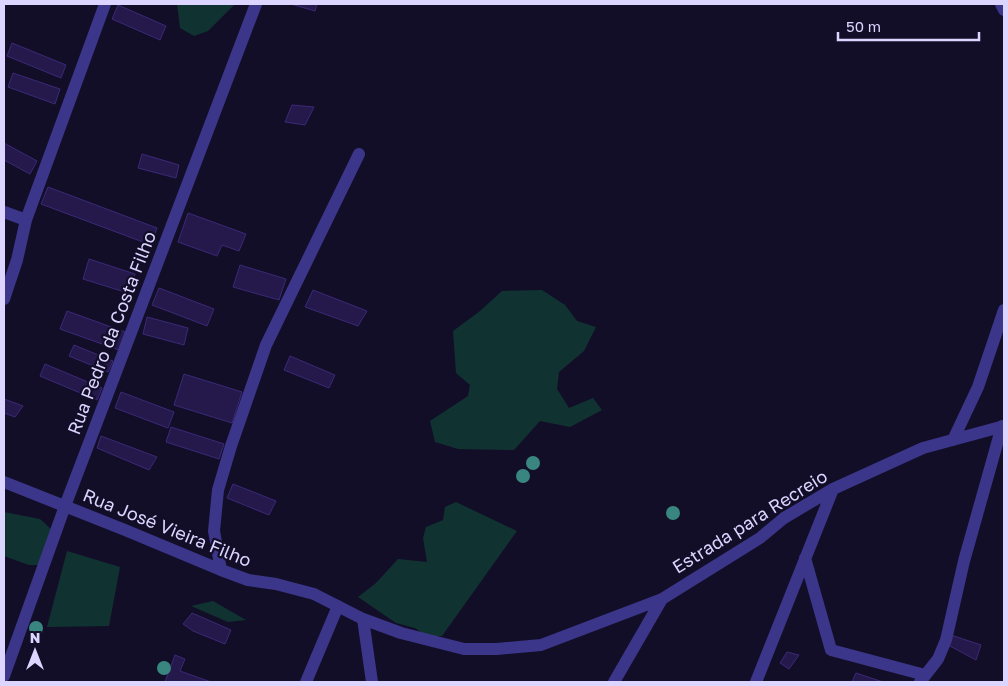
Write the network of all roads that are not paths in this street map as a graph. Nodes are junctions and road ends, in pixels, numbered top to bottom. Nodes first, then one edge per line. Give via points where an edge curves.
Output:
1 (105, 4) edge
2 (256, 4) edge
3 (1001, 4) edge
4 (1004, 10) edge
5 (358, 154) dead end
6 (4, 212) edge
7 (26, 220) junction
8 (4, 299) edge
9 (1004, 310) edge
10 (1003, 426) edge
11 (953, 440) junction
12 (4, 482) edge
13 (833, 489) junction
14 (65, 506) junction
15 (806, 558) junction
16 (221, 570) junction
17 (662, 599) junction
18 (338, 606) junction
19 (363, 619) junction
20 (4, 676) edge
21 (923, 678) edge
22 (306, 682) edge
23 (372, 682) edge
24 (614, 682) edge
25 (756, 682) edge

1 - 7 street
2 - 14 street, Rua Pedro da Costa Filho
3 - 4 street
5 - 16 street via 266,345 232,446 218,490 214,531
6 - 7 street
7 - 8 street
9 - 11 street via 978,387
10 - 11 street, Estrada para Recreio
10 - 21 street via 964,561 946,640 938,659
11 - 13 street, Estrada para Recreio via 923,448
12 - 14 street, Rua José Vieira Filho
13 - 15 street
13 - 17 street, Estrada para Recreio
14 - 16 street, Rua José Vieira Filho
14 - 20 street, Rua Pedro da Costa Filho
15 - 21 street via 831,650
15 - 25 street
16 - 18 street, Rua José Vieira Filho via 248,580 314,594
17 - 19 street, Rua José Vieira Filho via 541,645 496,649 464,649 400,633
17 - 24 street, Estrada para Recreio
18 - 19 street, Rua José Vieira Filho
18 - 22 street
19 - 23 street

